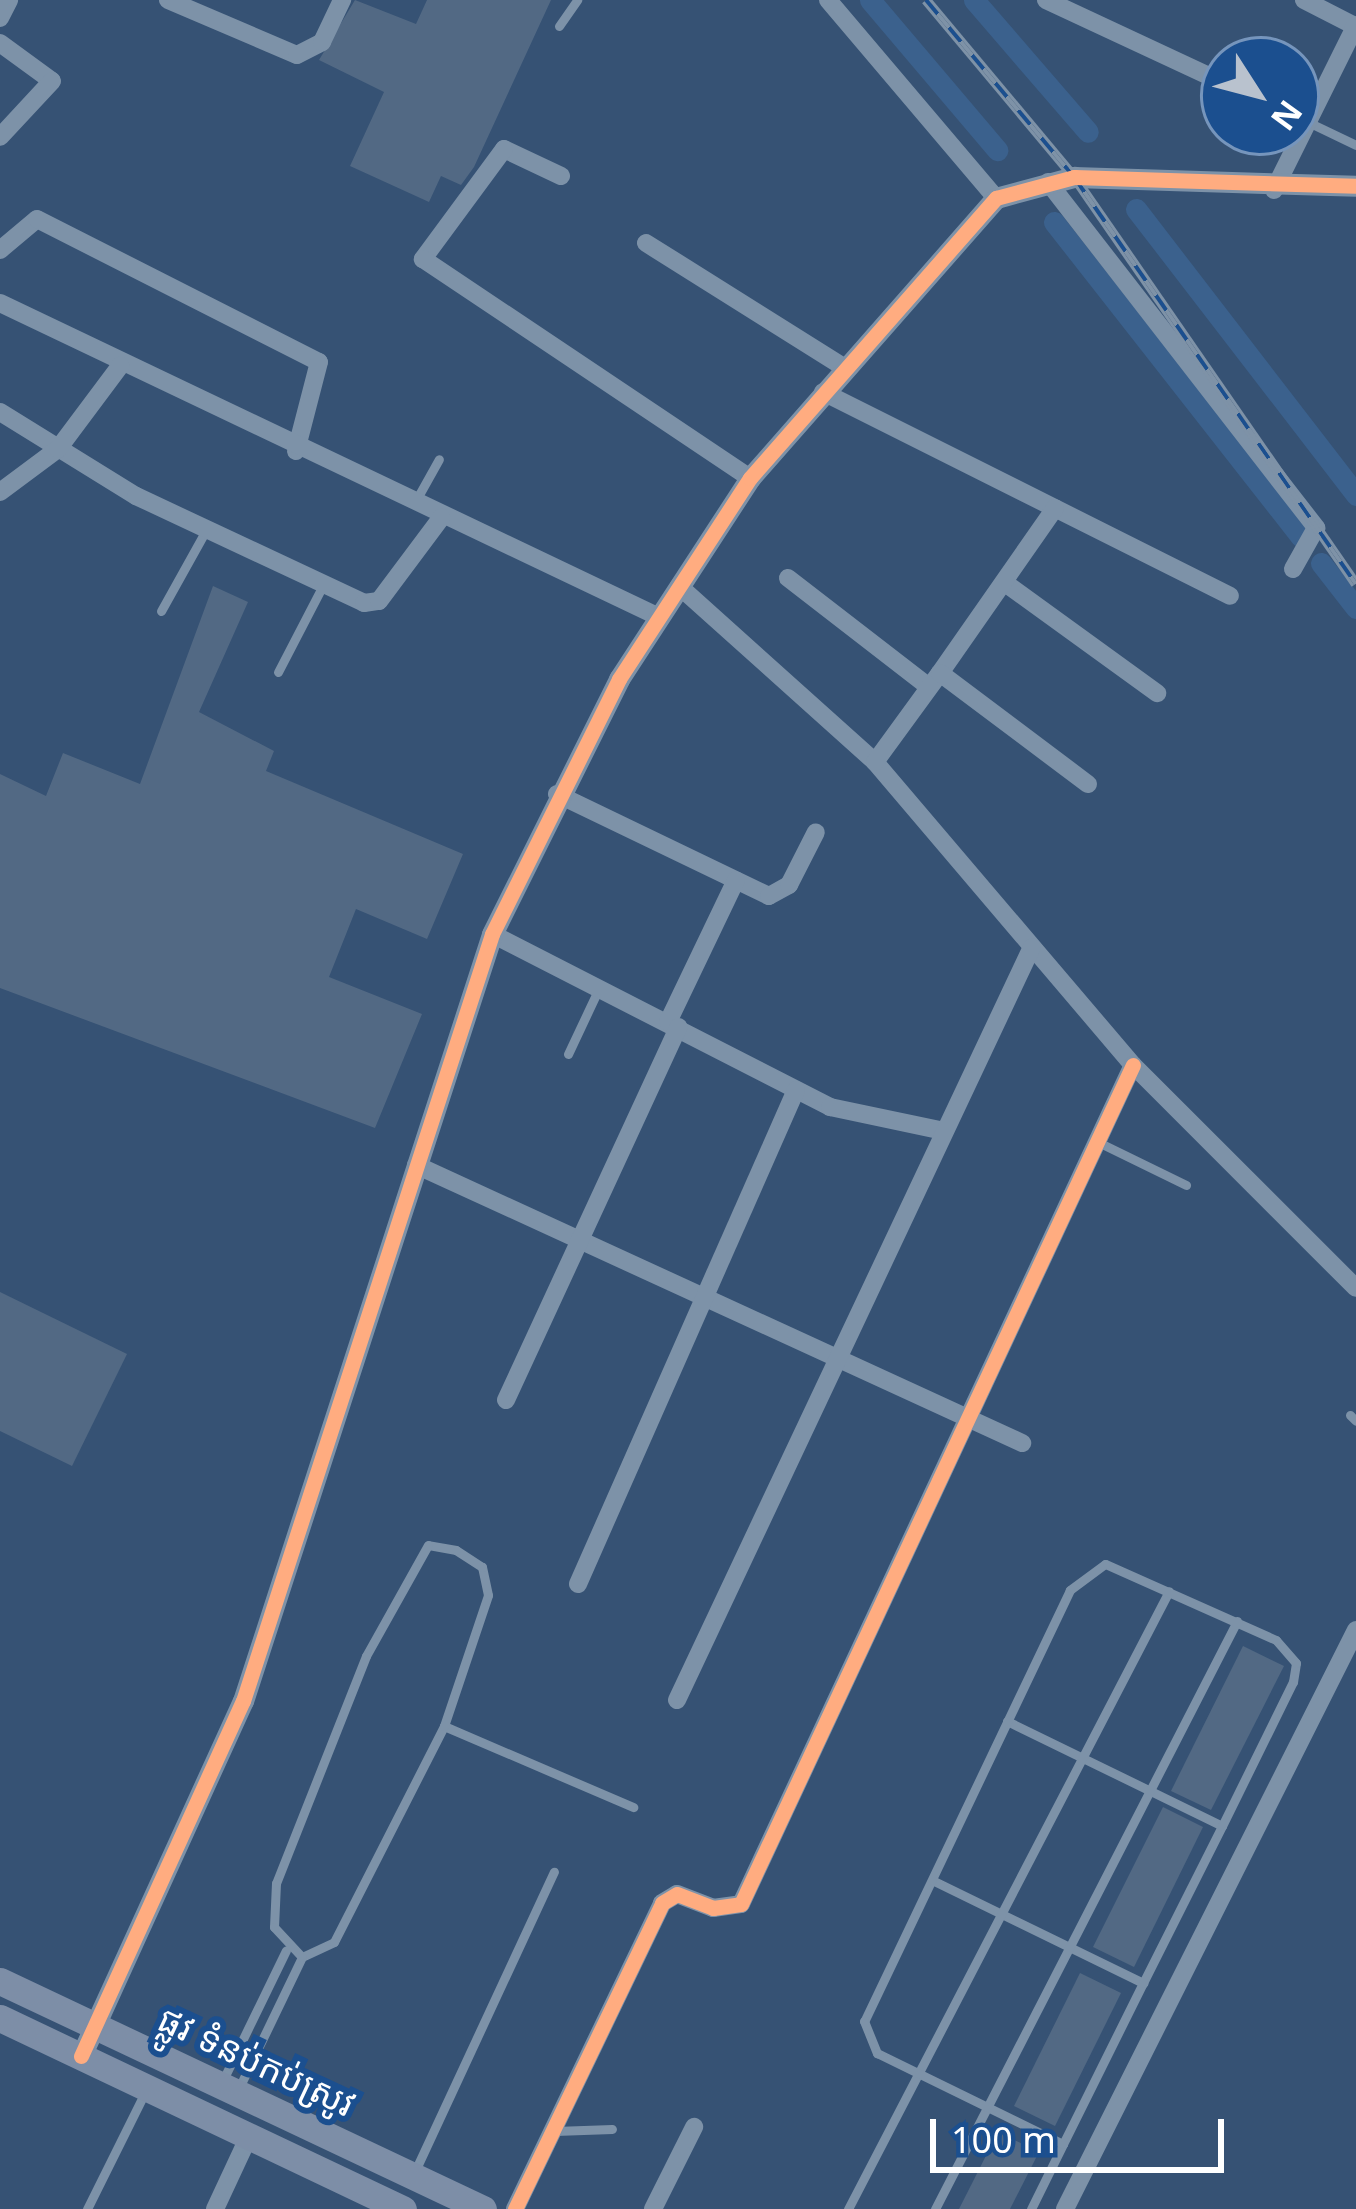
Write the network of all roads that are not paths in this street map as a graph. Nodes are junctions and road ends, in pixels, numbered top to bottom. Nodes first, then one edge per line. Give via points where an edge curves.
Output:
1 (9, 0) edge
2 (169, 0) edge
3 (342, 0) edge
4 (577, 0) edge
5 (828, 0) edge
6 (1046, 0) edge
7 (1304, 0) edge
8 (0, 18) edge
9 (1356, 25) edge
10 (559, 26) dead end
11 (0, 43) edge
12 (1200, 72) edge
13 (1320, 88) edge
14 (1320, 128) edge
15 (0, 137) edge
16 (1356, 145) edge
17 (1287, 156) edge
18 (561, 176) dead end
19 (1048, 182) junction
20 (1356, 186) edge
21 (1274, 190) junction
22 (996, 198) junction
23 (646, 243) dead end
24 (0, 250) edge
25 (0, 303) edge
26 (120, 365) junction
27 (842, 366) junction
28 (823, 392) junction
29 (0, 412) edge
30 (58, 449) junction
31 (296, 452) junction
32 (439, 459) dead end
33 (750, 478) junction
34 (0, 492) edge
35 (415, 502) junction
36 (1055, 508) junction
37 (442, 518) junction
38 (206, 530) junction
39 (1293, 569) dead end
40 (788, 578) dead end
41 (1005, 583) junction
42 (679, 586) junction
43 (322, 587) junction
44 (1230, 596) dead end
45 (161, 611) dead end
46 (657, 616) junction
47 (278, 672) dead end
48 (934, 680) junction
49 (1157, 693) dead end
50 (875, 762) junction
51 (1088, 784) dead end
52 (556, 794) junction
53 (816, 832) dead end
54 (736, 880) junction
55 (492, 934) junction
56 (1032, 947) junction
57 (599, 988) junction
58 (673, 1025) junction
59 (568, 1054) dead end
60 (1132, 1065) junction
61 (796, 1090) junction
62 (939, 1130) junction
63 (1098, 1142) junction
64 (416, 1166) junction
65 (1186, 1185) dead end
66 (582, 1246) junction
67 (1356, 1288) edge
68 (704, 1298) junction
69 (832, 1360) junction
70 (506, 1400) dead end
71 (972, 1420) junction
72 (1022, 1443) dead end
73 (578, 1584) dead end
74 (1169, 1591) junction
75 (1238, 1621) junction
76 (1356, 1630) edge
77 (676, 1700) dead end
78 (1007, 1721) junction
79 (444, 1726) junction
80 (1081, 1757) junction
81 (1148, 1790) junction
82 (633, 1808) dead end
83 (1222, 1826) junction
84 (554, 1872) dead end
85 (934, 1881) junction
86 (998, 1914) junction
87 (1068, 1948) junction
88 (286, 1950) junction
89 (302, 1958) junction
90 (0, 1981) edge
91 (1143, 1983) junction
92 (0, 2018) edge
93 (95, 2026) junction
94 (81, 2056) junction
95 (914, 2071) junction
96 (230, 2086) junction
97 (148, 2087) junction
98 (986, 2104) junction
99 (694, 2126) dead end
100 (612, 2129) dead end
101 (549, 2130) junction
102 (249, 2136) junction
103 (1063, 2144) junction
104 (413, 2176) junction
105 (87, 2209) edge
106 (214, 2209) edge
107 (403, 2209) edge
108 (483, 2209) edge
109 (515, 2209) edge
110 (653, 2209) edge
111 (848, 2209) edge
112 (935, 2209) edge
113 (1031, 2209) edge
114 (1065, 2209) edge

1 - 8 street
2 - 3 street via 297,55 322,42
4 - 10 lane
5 - 22 street
6 - 12 street
7 - 9 street
9 - 13 street
11 - 15 street via 52,81
14 - 16 lane
17 - 21 street
18 - 33 street via 504,149 423,259
19 - 21 street
19 - 22 street
19 - 39 street via 1316,527
20 - 21 street
22 - 27 street
23 - 27 street
24 - 31 street via 37,219 319,362
25 - 26 street
26 - 30 street
26 - 31 street
27 - 28 street
28 - 33 street
28 - 36 street
29 - 30 street
30 - 34 street
30 - 38 street
31 - 35 street
32 - 35 lane
33 - 42 street
35 - 37 street
36 - 41 street
36 - 44 street
37 - 43 street via 379,601
37 - 46 street
38 - 43 street
38 - 45 lane
40 - 48 street
41 - 48 street
41 - 49 street
42 - 46 street
42 - 50 street
43 - 47 lane
46 - 52 street
48 - 50 street
48 - 51 street
50 - 56 street
52 - 54 street
52 - 55 street
53 - 54 street via 781,894
54 - 58 street
55 - 57 street
55 - 64 street
56 - 60 street
56 - 62 street
57 - 58 street
57 - 59 lane
58 - 61 street
58 - 66 street
60 - 63 street
60 - 67 street
61 - 62 street
61 - 68 street
62 - 69 street
63 - 65 lane
63 - 71 street
64 - 66 street
64 - 93 street via 244,1701
66 - 68 street
66 - 70 street
68 - 69 street
68 - 73 street
69 - 71 street
69 - 77 street
71 - 72 street
71 - 101 street via 741,1904 713,1909 677,1894 662,1903
74 - 75 lane
74 - 78 lane via 1124,1568 1087,1568
74 - 80 lane
75 - 81 lane
75 - 83 lane via 1296,1663
76 - 114 street
78 - 80 lane
78 - 85 lane
79 - 82 lane
79 - 88 lane via 488,1595 482,1567 428,1545 366,1656 277,1883
79 - 89 lane via 334,1942
80 - 81 lane
80 - 86 lane
81 - 83 lane
81 - 87 lane
83 - 91 lane
84 - 104 lane
85 - 86 lane
85 - 95 lane via 864,2021 877,2053
86 - 87 lane
86 - 95 lane
87 - 91 lane
87 - 98 lane
88 - 89 lane
88 - 96 lane
89 - 96 lane
90 - 93 main road, ផ្លូវ ទំនប់កប់ស្រូវ
91 - 103 lane
92 - 94 main road, ផ្លូវ ទំនប់កប់ស្រូវ
93 - 94 street
93 - 96 main road, ផ្លូវ ទំនប់កប់ស្រូវ
94 - 97 main road, ផ្លូវ ទំនប់កប់ស្រូវ
95 - 98 lane
95 - 111 lane
96 - 104 main road, ផ្លូវ ទំនប់កប់ស្រូវ
97 - 102 main road, ផ្លូវ ទំនប់កប់ស្រូវ
97 - 105 lane
98 - 103 lane
98 - 112 lane
99 - 110 street
100 - 101 lane
101 - 109 street
102 - 106 street
102 - 107 main road, ផ្លូវ ទំនប់កប់ស្រូវ
103 - 113 lane
104 - 108 main road, ផ្លូវ ទំនប់កប់ស្រូវ

